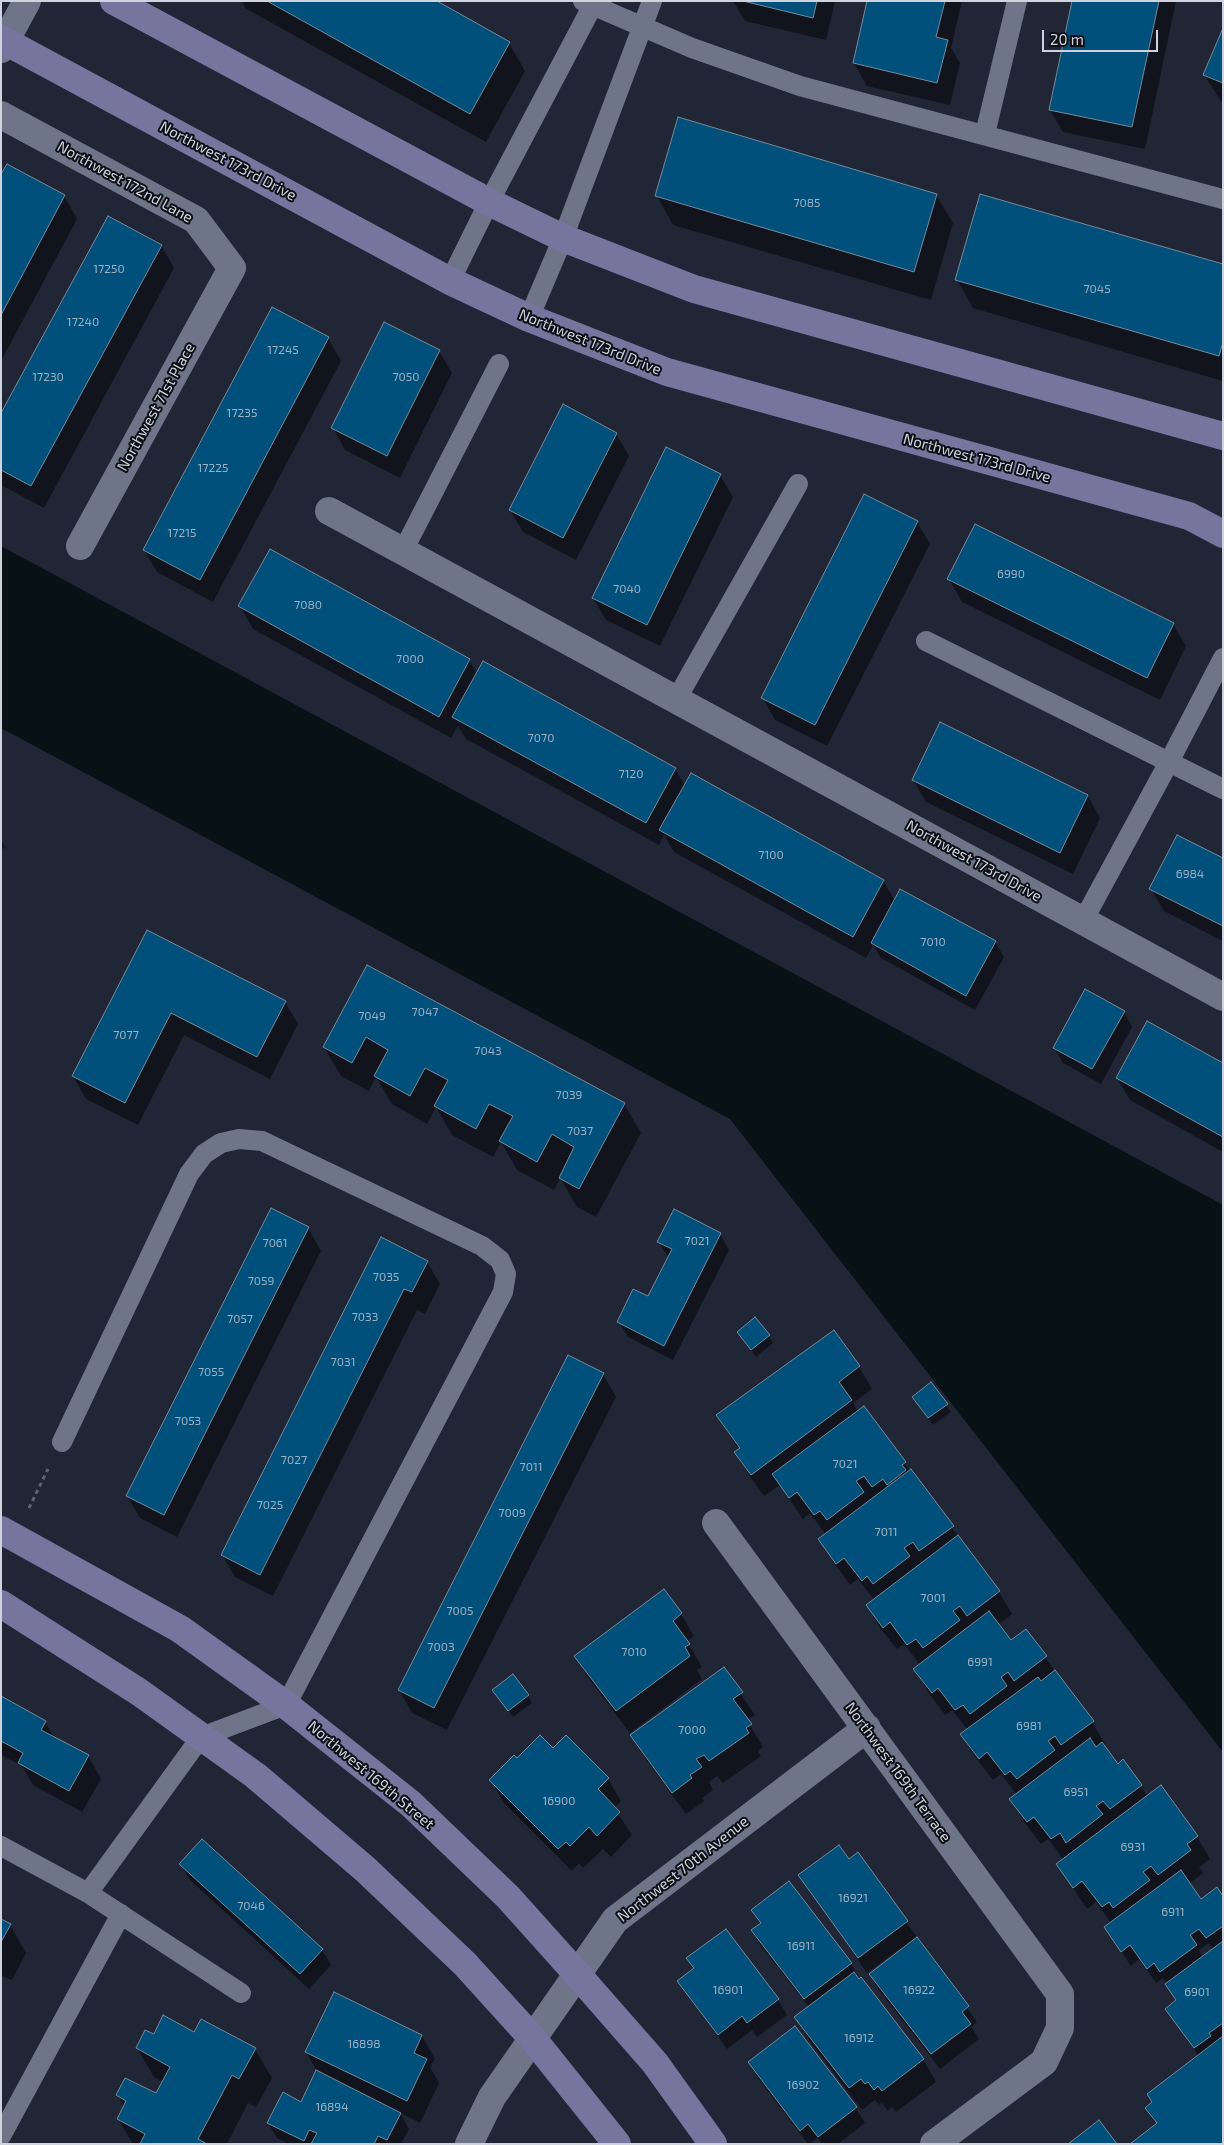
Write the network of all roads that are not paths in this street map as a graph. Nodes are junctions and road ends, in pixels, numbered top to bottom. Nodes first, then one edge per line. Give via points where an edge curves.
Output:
1 (26, 1) edge
2 (114, 1) edge
3 (652, 1) edge
4 (1017, 1) edge
5 (590, 3) edge
6 (642, 26) junction
7 (2, 43) edge
8 (1, 115) edge
9 (985, 134) junction
10 (1223, 199) edge
11 (489, 202) junction
12 (563, 238) junction
13 (232, 268) joint
14 (450, 281) junction
15 (529, 318) junction
16 (499, 364) dead end
17 (1223, 436) edge
18 (798, 484) dead end
19 (329, 511) dead end
20 (1223, 534) edge
21 (80, 546) dead end
22 (403, 551) junction
23 (926, 641) dead end
24 (1223, 658) edge
25 (676, 700) junction
26 (1170, 762) junction
27 (1223, 789) edge
28 (1083, 921) junction
29 (1223, 997) edge
30 (62, 1442) road end
31 (716, 1523) dead end
32 (8, 1534) edge
33 (1, 1604) edge
34 (286, 1705) junction
35 (867, 1728) junction
36 (201, 1737) junction
37 (1, 1846) edge
38 (88, 1893) junction
39 (121, 1914) junction
40 (578, 1974) junction
41 (241, 1993) dead end
42 (533, 2039) junction
43 (1, 2136) edge
44 (469, 2144) edge
45 (617, 2144) edge
46 (713, 2144) edge
47 (934, 2144) edge

1 - 7 street
2 - 11 street
3 - 6 lane
4 - 9 lane
5 - 6 lane
5 - 11 lane
6 - 9 lane via 692,48 800,86
6 - 12 lane
7 - 14 street, Northwest 173rd Drive
8 - 13 street, Northwest 172nd Lane via 196,220
9 - 10 lane
11 - 12 street
11 - 14 lane
12 - 15 lane
12 - 17 street via 694,289
13 - 21 street, Northwest 71st Place
14 - 15 street, Northwest 173rd Drive
15 - 20 street, Northwest 173rd Drive via 667,372 1189,516
16 - 22 lane
18 - 25 lane
19 - 22 street, Northwest 173rd Drive
22 - 25 street, Northwest 173rd Drive
23 - 26 lane
24 - 26 lane
25 - 28 street, Northwest 173rd Drive
26 - 27 lane
26 - 28 lane
28 - 29 street, Northwest 173rd Drive
30 - 34 lane via 189,1174 204,1154 221,1143 239,1139 262,1141 482,1246 500,1260 506,1274 503,1292
31 - 35 street, Northwest 169th Terrace
32 - 34 street, Northwest 169th Street via 180,1629
33 - 36 street via 139,1692
34 - 36 lane
34 - 40 street, Northwest 169th Street via 411,1804 508,1897
35 - 40 street, Northwest 70th Avenue via 615,1920
35 - 47 street, Northwest 169th Terrace via 1060,1994 1060,2028 1044,2062
36 - 38 lane
36 - 42 street via 256,1776 366,1869 465,1964
37 - 38 lane
38 - 39 lane
39 - 41 lane
39 - 43 lane
40 - 42 street, Northwest 70th Avenue
40 - 46 street, Northwest 169th Street via 655,2063
42 - 44 street, Northwest 70th Avenue via 492,2098
42 - 45 street

